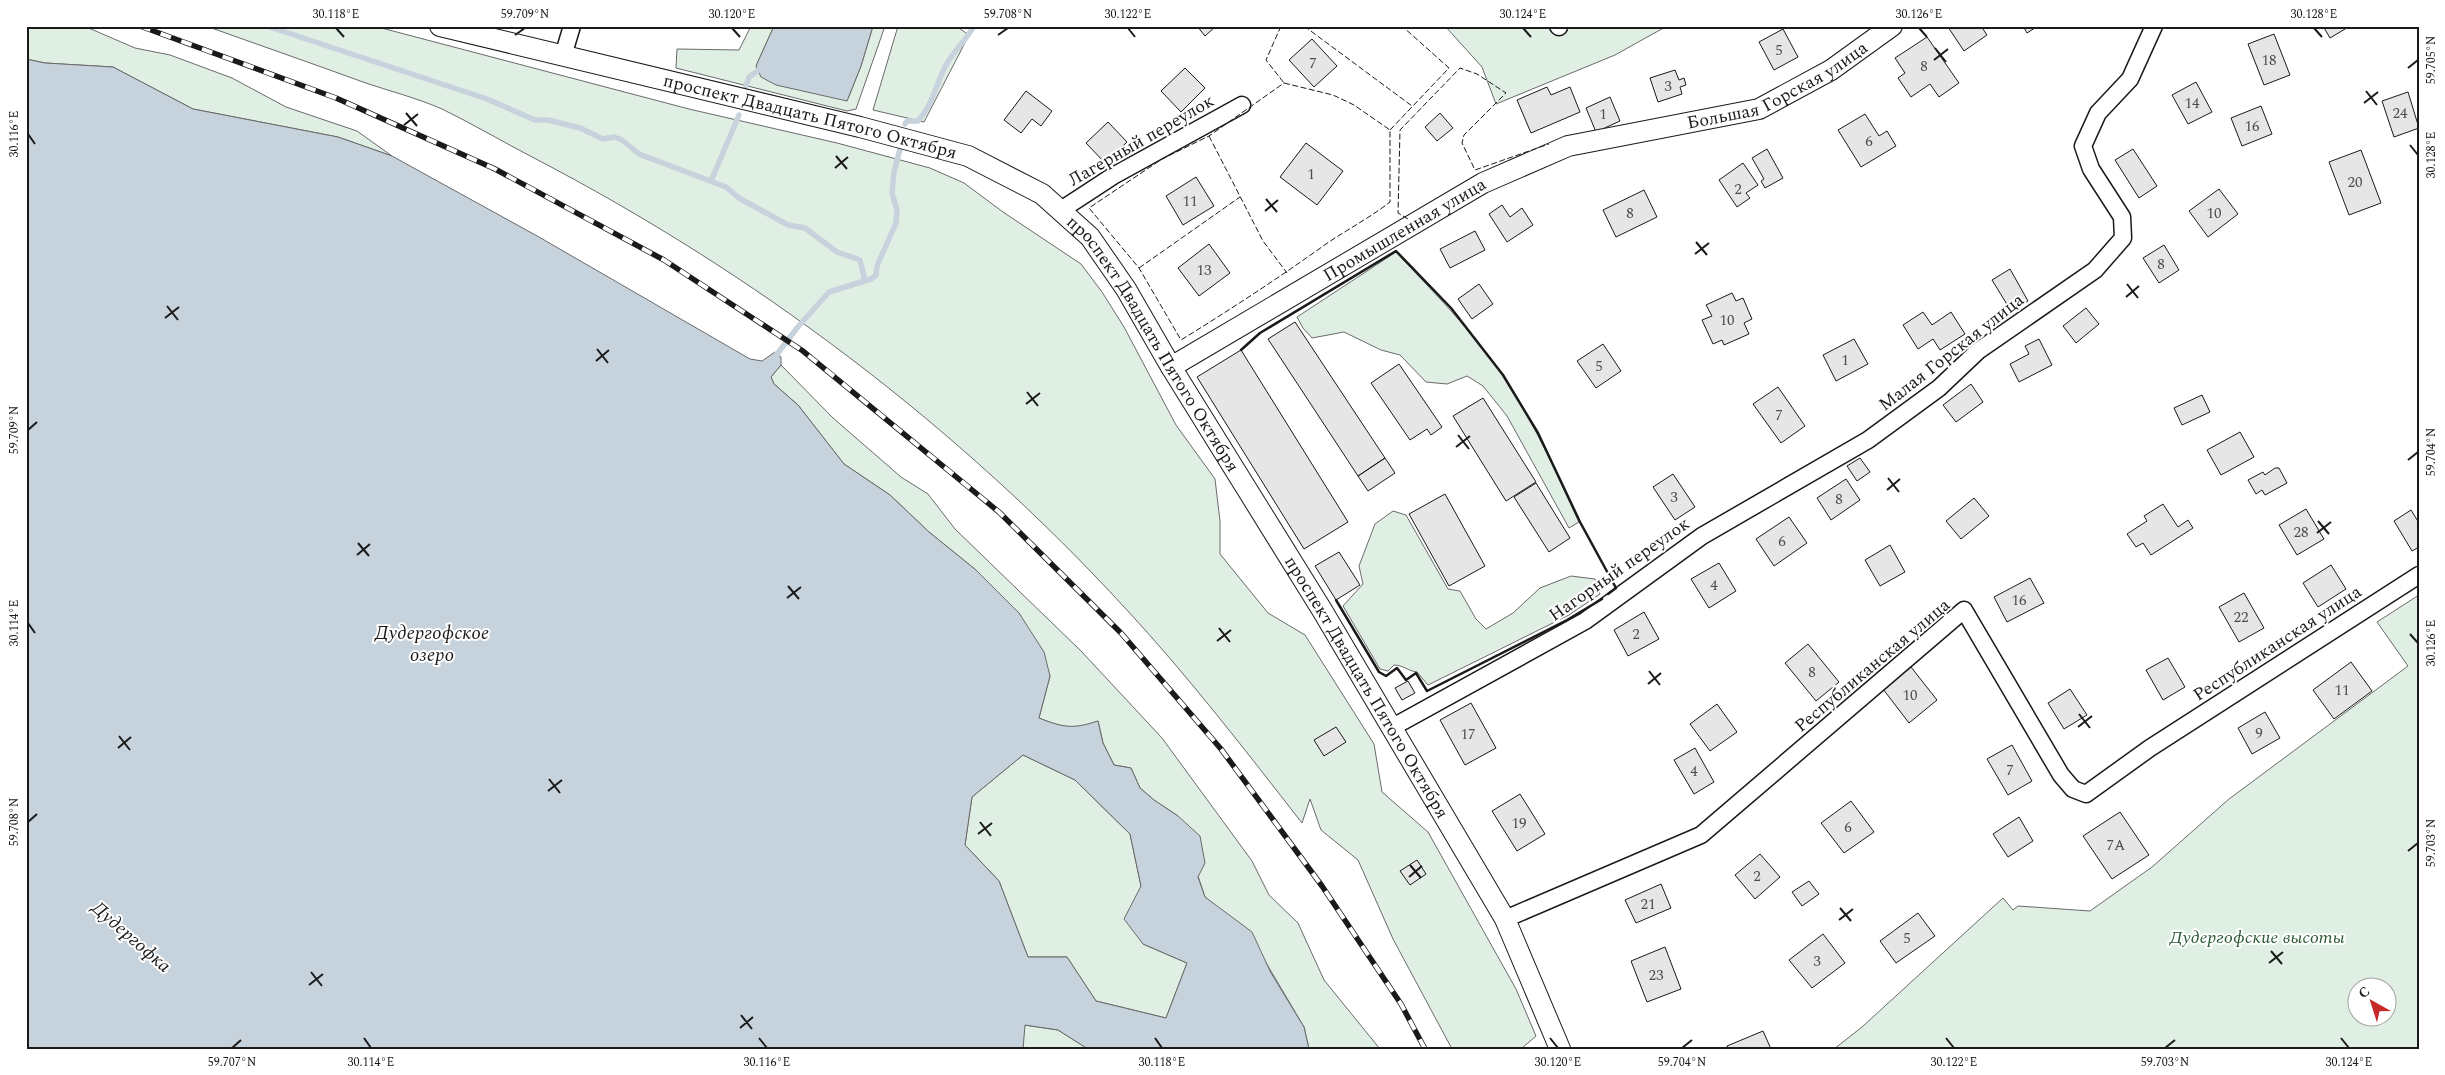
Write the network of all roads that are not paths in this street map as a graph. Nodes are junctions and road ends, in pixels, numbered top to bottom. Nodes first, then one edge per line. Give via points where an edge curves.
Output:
1 (440, 26) edge
2 (572, 26) edge
3 (1892, 26) edge
4 (2154, 26) edge
5 (563, 56) junction
6 (1242, 105) dead end
7 (1654, 130) joint
8 (1060, 210) junction
9 (1171, 366) junction
10 (1868, 440) joint
11 (2419, 575) edge
12 (1391, 728) junction
13 (1505, 919) junction
14 (1560, 1049) edge

1 - 5 street, проспект Двадцать Пятого Октября
2 - 5 street
3 - 7 street, Большая Горская улица via 1831,70 1759,109
4 - 10 street, Малая Горская улица via 2130,80 2098,114 2083,146 2091,169 2122,216 2123,238 2095,270 1978,351 1939,388
5 - 8 street, проспект Двадцать Пятого Октября via 968,156 1042,194
6 - 8 street, Лагерный переулок via 1113,176
7 - 9 street, Промышленная улица via 1568,146 1483,183
8 - 9 street, проспект Двадцать Пятого Октября via 1090,237 1126,289
9 - 12 street, проспект Двадцать Пятого Октября
10 - 12 street, Нагорный переулок via 1702,536 1585,621
11 - 13 street, Республиканская улица via 2158,743 2086,794 2073,789 2061,775 1964,610 1701,835
12 - 13 street, проспект Двадцать Пятого Октября
13 - 14 street, проспект Двадцать Пятого Октября

